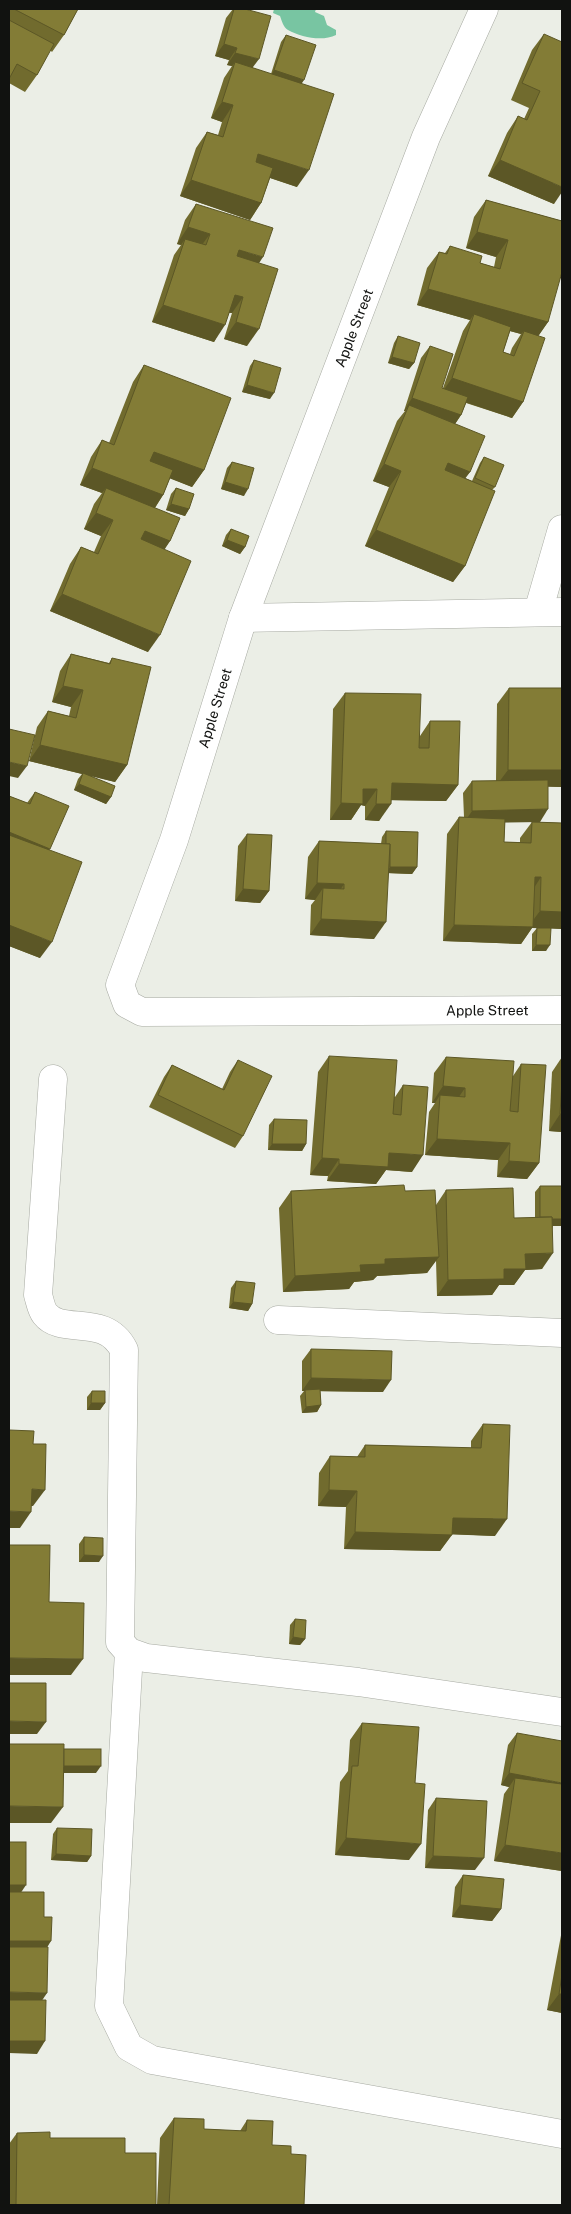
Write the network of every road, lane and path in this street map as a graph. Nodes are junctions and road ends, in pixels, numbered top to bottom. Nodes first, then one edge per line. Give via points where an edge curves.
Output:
1 (484, 9) edge
2 (562, 528) edge
3 (550, 612) edge
4 (243, 618) junction
5 (562, 1010) edge
6 (53, 1079) dead end
7 (278, 1320) dead end
8 (562, 1333) edge
9 (130, 1652) junction
10 (562, 1712) edge
11 (562, 2134) edge

1 - 4 street, Apple Street via 426,137
2 - 3 street
3 - 4 street
4 - 5 street, Apple Street via 174,840 120,985 127,1004 142,1012
6 - 9 street via 38,1295 44,1313 52,1320 102,1328 119,1340 124,1350 120,1642
7 - 8 street
9 - 10 street via 146,1658 358,1682
9 - 11 street via 109,2006 129,2047 152,2060

